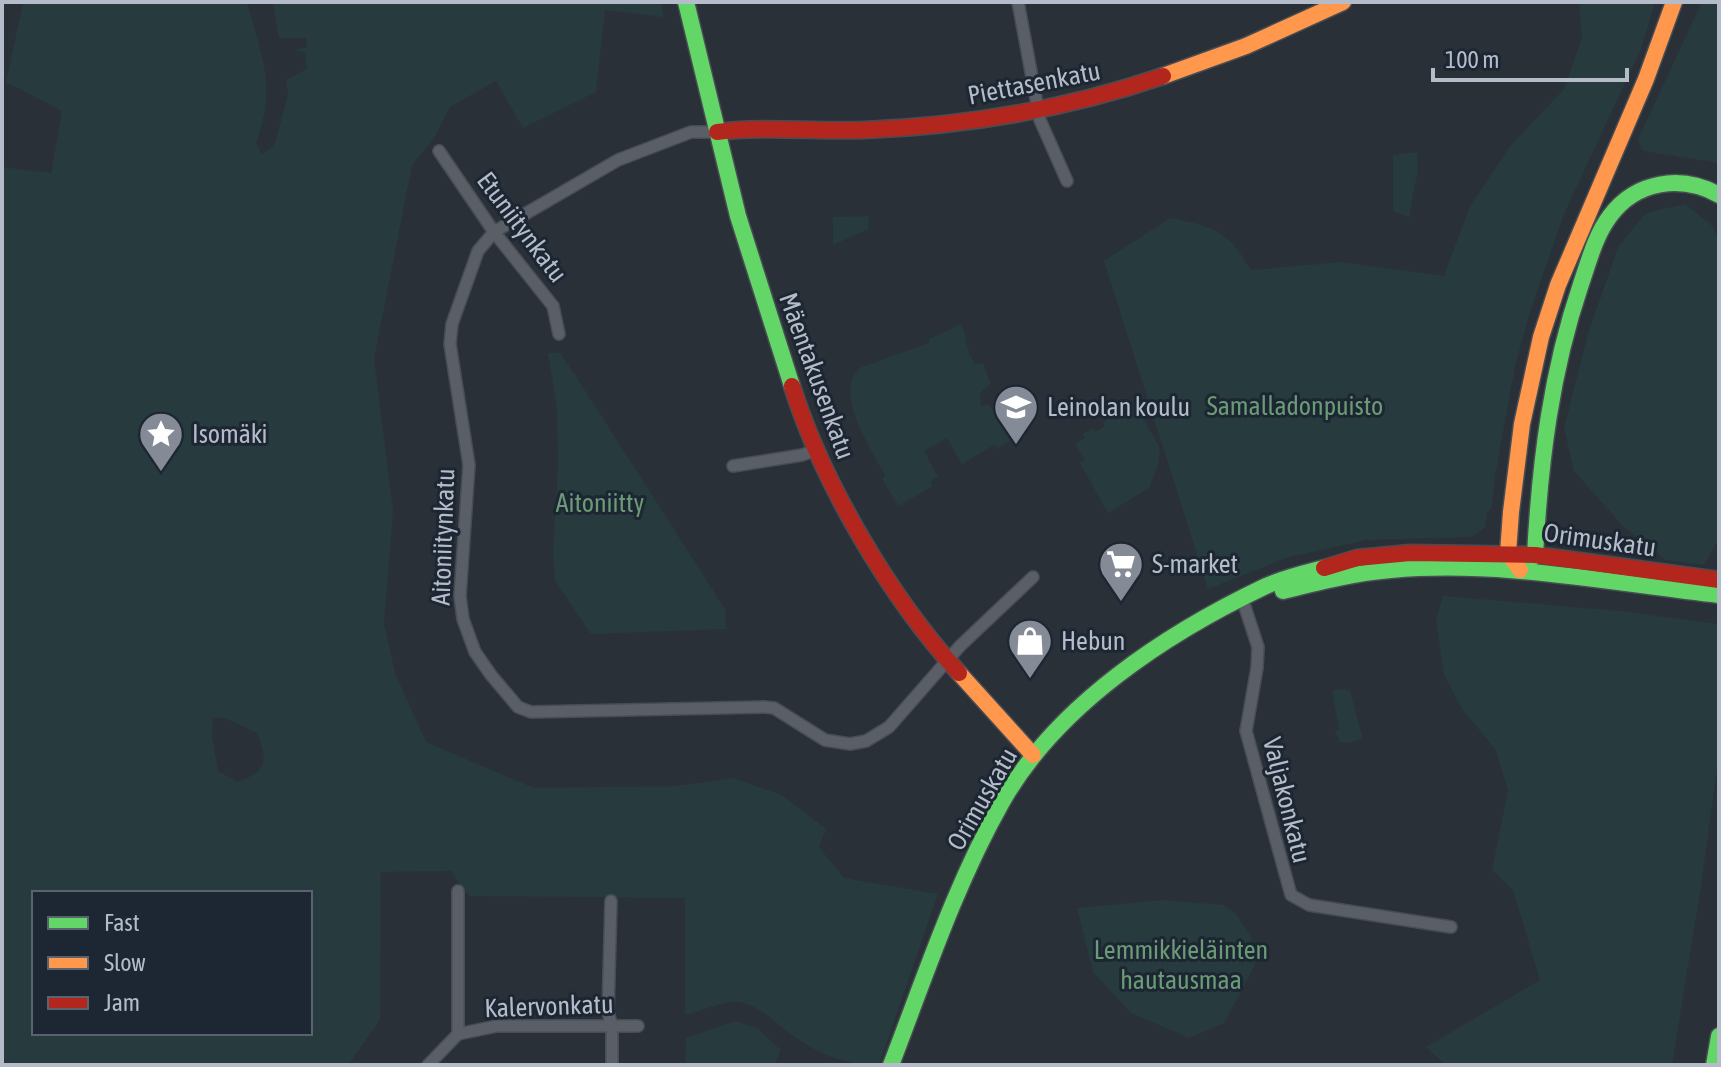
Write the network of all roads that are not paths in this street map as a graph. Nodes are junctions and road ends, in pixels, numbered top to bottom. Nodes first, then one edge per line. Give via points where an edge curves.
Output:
1 (686, 2) edge
2 (1018, 2) edge
3 (1343, 2) edge
4 (1674, 2) edge
5 (1038, 109) junction
6 (717, 132) junction
7 (439, 151) dead end
8 (1067, 181) dead end
9 (1719, 195) edge
10 (494, 232) junction
11 (559, 334) dead end
12 (816, 450) junction
13 (733, 466) dead end
14 (1508, 553) junction
15 (1535, 555) junction
16 (1519, 571) junction
17 (1033, 577) dead end
18 (1719, 580) edge
19 (1719, 595) edge
20 (1243, 601) junction
21 (947, 660) junction
22 (1033, 755) junction
23 (458, 891) dead end
24 (611, 901) dead end
25 (1451, 927) dead end
26 (612, 1026) junction
27 (638, 1026) dead end
28 (458, 1034) junction
29 (1719, 1036) edge
30 (428, 1065) edge
31 (612, 1065) edge
32 (891, 1065) edge
33 (1714, 1065) edge

1 - 6 main road, Mäentakusenkatu
2 - 5 street
3 - 5 main road, Piettasenkatu via 1184,71
4 - 14 main road via 1541,337 1522,424
5 - 6 main road, Piettasenkatu via 879,129
5 - 8 street
6 - 10 street, Aitoniitynkatu via 691,132 620,159
6 - 12 main road, Mäentakusenkatu via 773,331
7 - 10 street, Etuniitynkatu
9 - 15 main road via 1694,184 1657,184 1620,205 1599,234 1551,382 1538,479
10 - 11 street, Etuniitynkatu via 553,306
10 - 21 street, Aitoniitynkatu via 478,251 450,344 469,465 460,596 475,652 518,707 539,713 774,708 825,740 850,744 889,727
12 - 13 street
12 - 21 main road, Mäentakusenkatu via 893,589
14 - 15 main road, Orimuskatu
14 - 16 main road
14 - 20 main road, Orimuskatu via 1357,558 1268,585
15 - 16 main road
15 - 18 main road, Orimuskatu
16 - 19 main road, Orimuskatu
16 - 20 main road, Orimuskatu via 1383,570
17 - 21 street
20 - 22 main road, Orimuskatu via 1171,637 1082,704
20 - 25 street, Valjakonkatu via 1258,647 1246,731 1291,895 1309,905
21 - 22 main road, Mäentakusenkatu
22 - 32 main road, Orimuskatu via 1002,802 956,897
23 - 28 street
24 - 26 street
26 - 27 street, Kalervonkatu
26 - 28 street, Kalervonkatu via 497,1026
26 - 31 street
28 - 30 street, Kalervonkatu
29 - 33 main road

